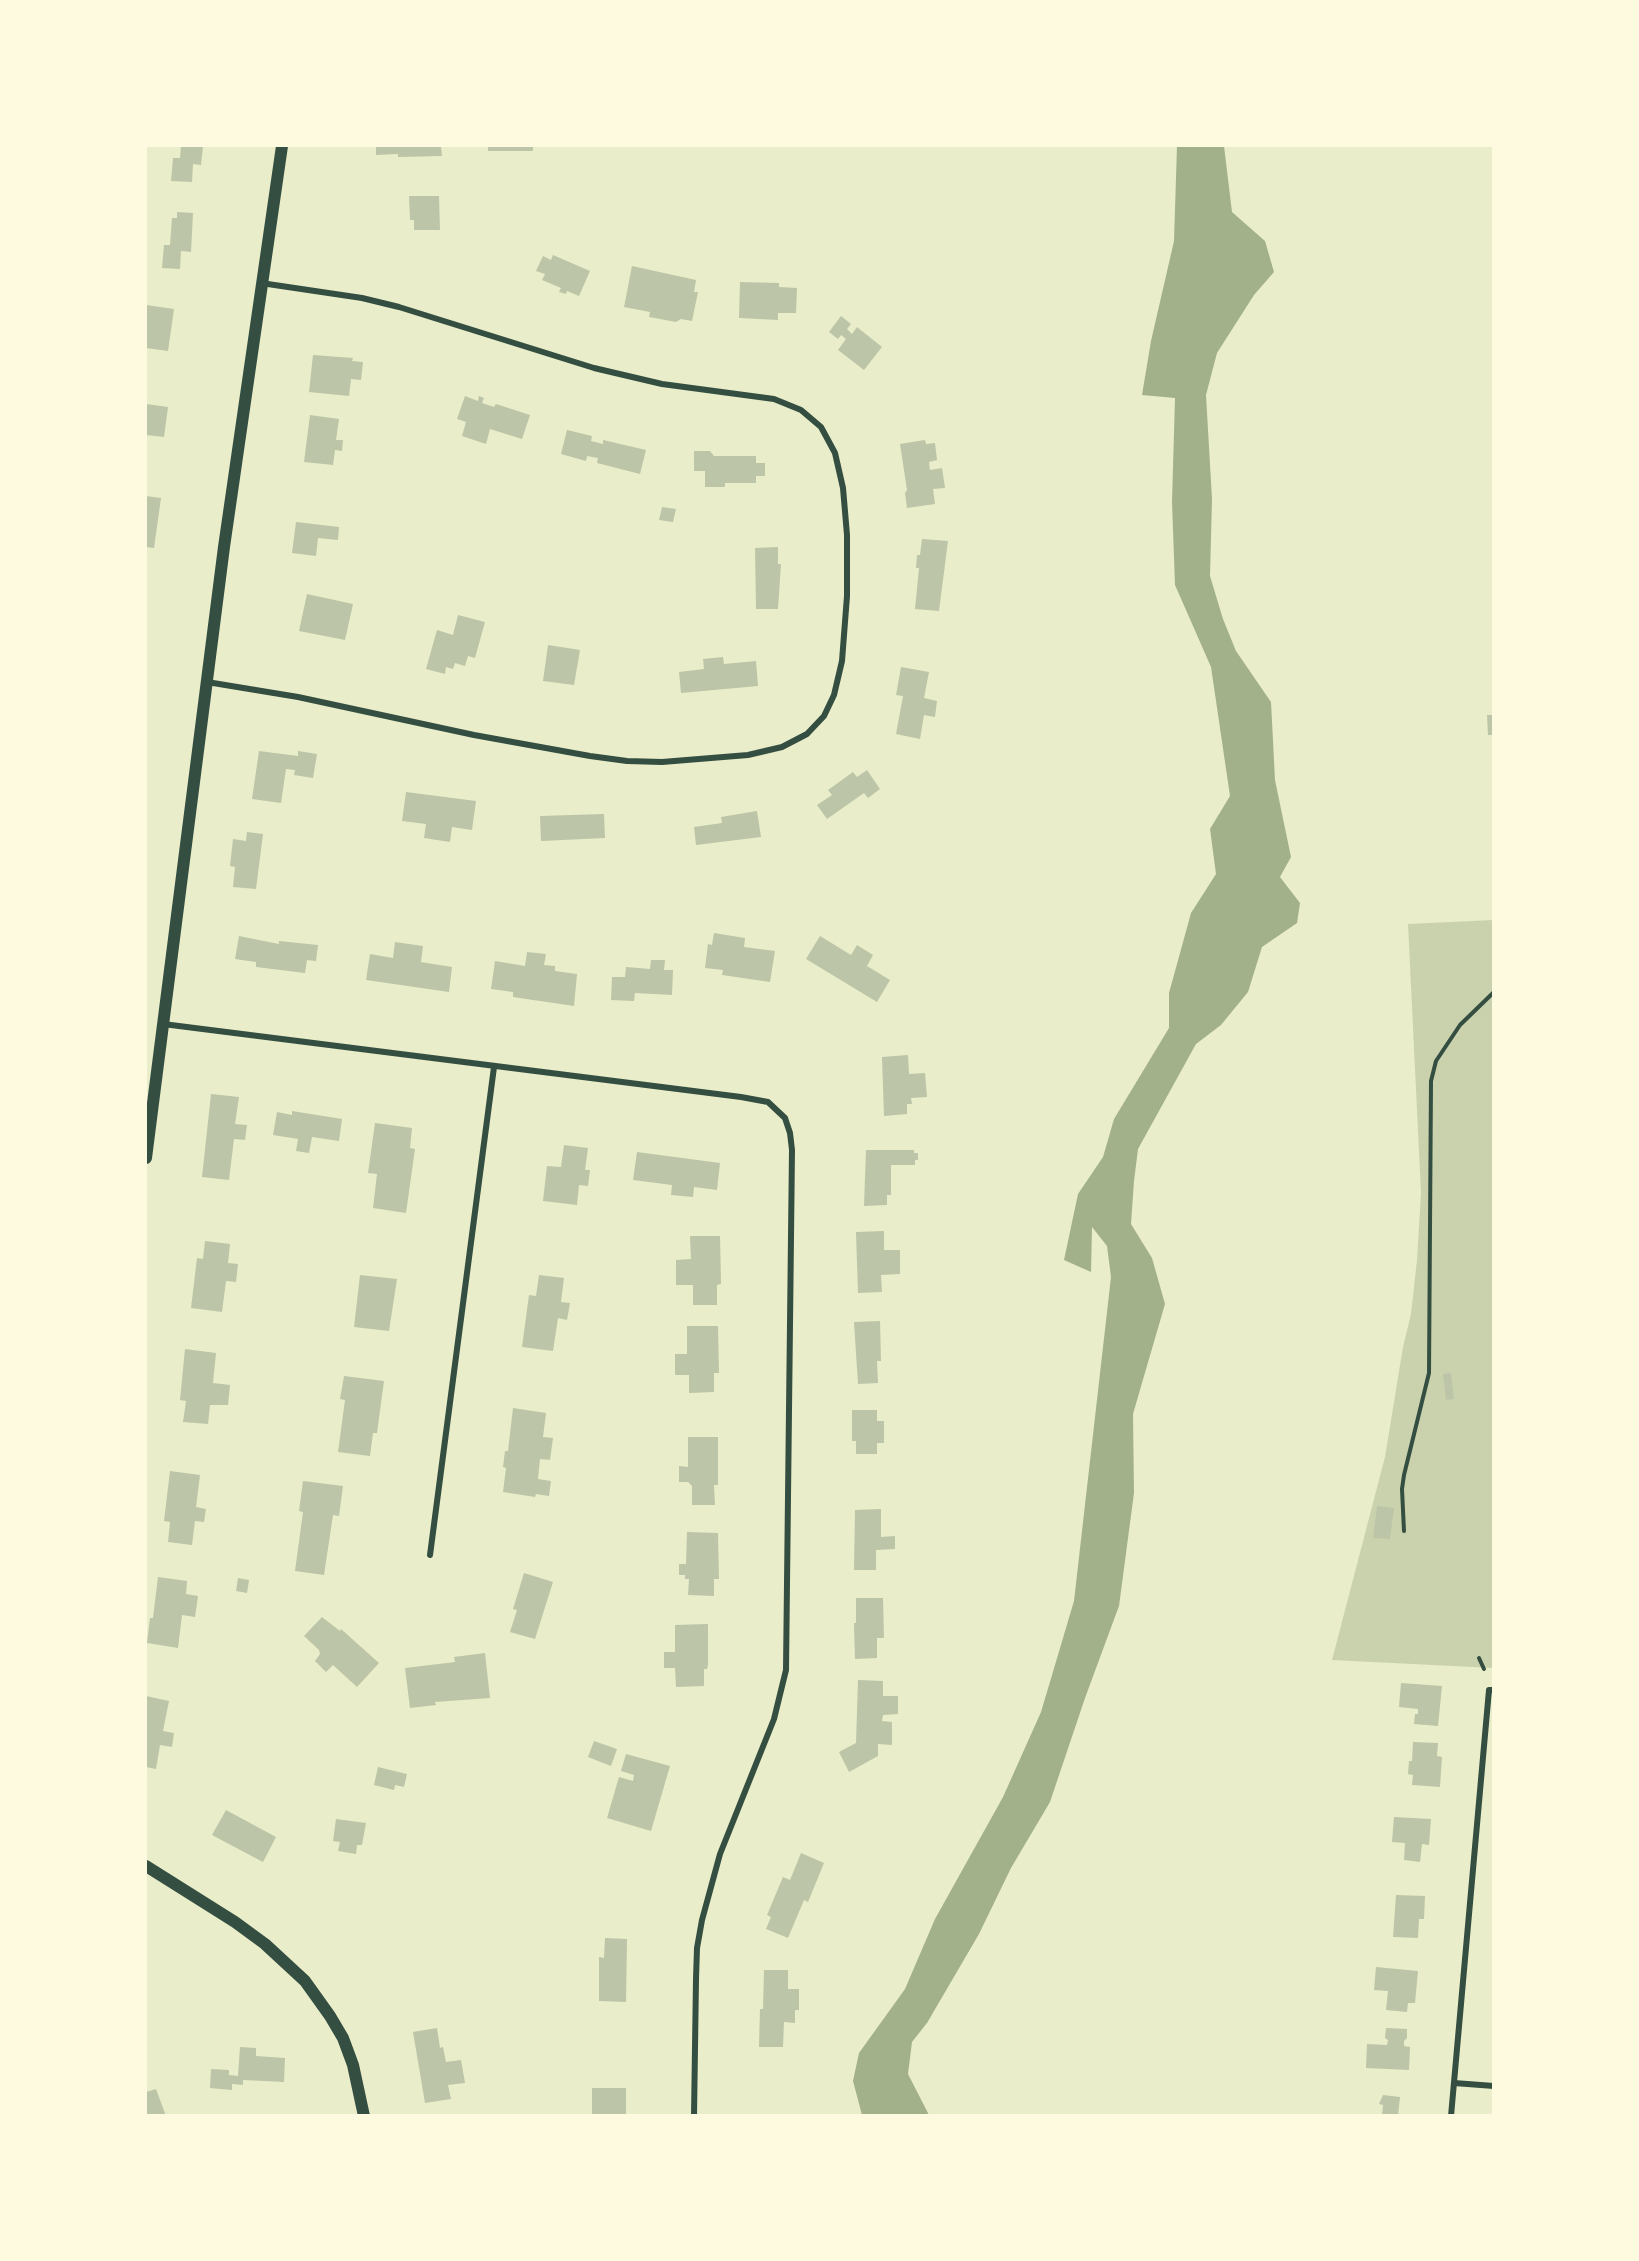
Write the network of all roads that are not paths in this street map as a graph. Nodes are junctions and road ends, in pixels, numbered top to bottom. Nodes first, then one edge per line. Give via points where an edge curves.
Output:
1 (282, 146) edge
2 (261, 282) junction
3 (206, 682) junction
4 (163, 1024) junction
5 (494, 1067) junction
6 (146, 1158) edge
7 (430, 1556) dead end
8 (1491, 1690) edge
9 (146, 1866) edge
10 (1454, 2083) junction
11 (1494, 2086) edge
12 (364, 2115) edge
13 (693, 2115) edge
14 (1451, 2115) edge

1 - 2 main road
2 - 3 main road
2 - 3 street via 362,298 594,368 662,384 774,399 801,410 821,427 835,453 843,488 847,596 842,661 825,716 807,734 782,747 748,755 662,762 590,756 298,696
3 - 4 main road
4 - 5 street
4 - 6 main road
5 - 7 street
5 - 13 street via 768,1102 785,1118 790,1133 786,1670 774,1719 709,1889 697,1948
8 - 10 street
9 - 12 main road via 258,1938 305,1981 343,2038
10 - 11 street
10 - 14 street

